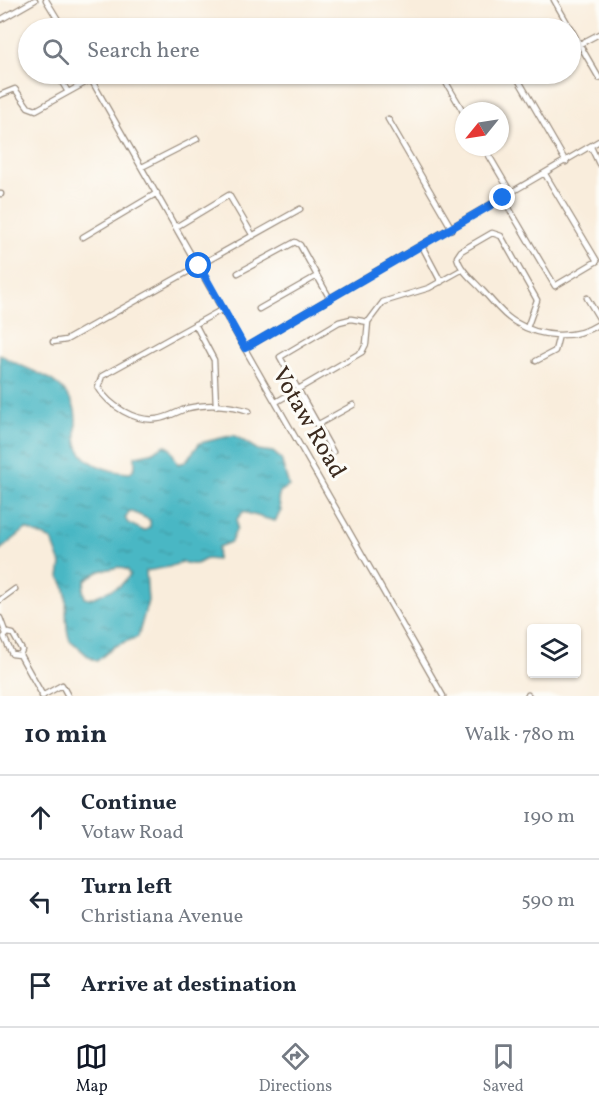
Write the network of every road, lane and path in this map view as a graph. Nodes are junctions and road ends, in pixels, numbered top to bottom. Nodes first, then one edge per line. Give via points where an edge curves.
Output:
1 (35, 0) edge
2 (46, 0) edge
3 (554, 0) edge
4 (57, 18) edge
5 (565, 18) edge
6 (0, 20) edge
7 (599, 34) edge
8 (581, 43) edge
9 (581, 46) edge
10 (599, 78) edge
11 (63, 84) edge
12 (83, 84) edge
13 (95, 84) edge
14 (447, 84) edge
15 (521, 84) edge
16 (68, 92) junction
17 (0, 95) edge
18 (458, 102) edge
19 (388, 119) dead end
20 (196, 139) dead end
21 (599, 141) edge
22 (591, 147) junction
23 (489, 156) edge
24 (566, 162) junction
25 (599, 164) edge
26 (142, 167) junction
27 (545, 174) junction
28 (157, 193) junction
29 (511, 194) junction
30 (503, 198) junction
31 (300, 209) dead end
32 (176, 227) junction
33 (452, 229) junction
34 (253, 236) junction
35 (83, 237) dead end
36 (422, 246) junction
37 (199, 266) junction
38 (463, 270) junction
39 (238, 273) dead end
40 (318, 276) junction
41 (441, 282) junction
42 (411, 286) dead end
43 (414, 294) junction
44 (587, 298) dead end
45 (330, 299) junction
46 (223, 309) junction
47 (259, 309) dead end
48 (599, 318) edge
49 (368, 322) junction
50 (195, 324) junction
51 (599, 324) edge
52 (527, 328) junction
53 (559, 335) junction
54 (53, 342) dead end
55 (245, 348) junction
56 (536, 361) dead end
57 (297, 390) junction
58 (276, 402) junction
59 (353, 405) dead end
60 (216, 406) junction
61 (249, 411) dead end
62 (317, 425) junction
63 (333, 452) dead end
64 (15, 589) dead end
65 (0, 600) edge
66 (0, 618) edge
67 (6, 634) junction
68 (20, 656) junction
69 (43, 696) edge
70 (68, 696) edge
71 (443, 696) edge

1 - 6 street
2 - 4 street
3 - 5 street
7 - 8 street
9 - 10 street
11 - 16 street
12 - 16 street
13 - 26 street, Votaw Road
14 - 18 street
15 - 24 street
16 - 17 street via 36,110 28,107 15,89
19 - 33 street
20 - 26 street
21 - 22 street
22 - 24 street
22 - 25 street
23 - 29 street
24 - 27 street
26 - 28 street, Votaw Road
27 - 29 street
27 - 30 street via 597,261 555,286
28 - 32 street, Votaw Road
28 - 35 street
29 - 30 street
30 - 33 street
31 - 34 street
32 - 34 street via 229,195
32 - 37 street, Votaw Road
33 - 36 street
34 - 37 street
36 - 41 street
36 - 45 street
37 - 46 street, Votaw Road
37 - 54 street via 66,340
38 - 41 street
38 - 52 street via 508,317
38 - 52 street via 457,257 461,251 492,233 501,236 537,300
39 - 40 street via 295,242
40 - 45 street
40 - 47 street
41 - 43 street
42 - 43 street
43 - 49 street via 383,302
44 - 48 street
45 - 55 street
46 - 50 street
46 - 55 street, Votaw Road
49 - 57 street via 362,352
49 - 57 street via 339,322 282,354 280,361
50 - 60 street via 214,360
50 - 60 street via 102,376 98,382 101,392 129,415 140,418 159,419 188,408
51 - 53 street via 580,333
52 - 53 street
53 - 56 street via 555,351
55 - 58 street, Votaw Road
57 - 58 street
57 - 62 street
58 - 71 street, Votaw Road
59 - 62 street
60 - 61 street
62 - 63 street
64 - 65 street
66 - 67 street
67 - 68 street via 6,645 12,654
67 - 68 street via 13,634 18,641
68 - 69 street
69 - 70 street via 62,685

